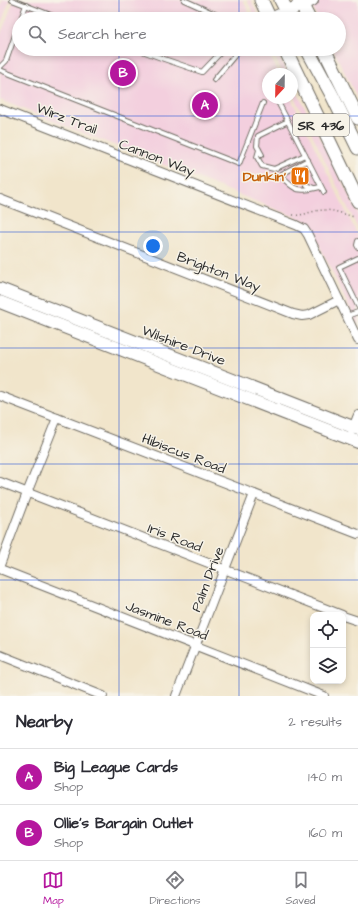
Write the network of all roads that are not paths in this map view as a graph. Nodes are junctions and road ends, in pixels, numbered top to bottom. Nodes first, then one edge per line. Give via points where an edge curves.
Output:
1 (12, 0) edge
2 (184, 0) edge
3 (261, 0) edge
4 (304, 2) edge
5 (26, 5) junction
6 (286, 10) edge
7 (24, 12) edge
8 (44, 12) edge
9 (211, 12) edge
10 (267, 12) edge
11 (307, 12) edge
12 (12, 44) edge
13 (156, 56) edge
14 (217, 56) edge
15 (234, 56) edge
16 (287, 56) edge
17 (311, 56) edge
18 (327, 56) edge
19 (0, 68) edge
20 (214, 80) dead end
21 (263, 104) edge
22 (279, 104) edge
23 (0, 109) edge
24 (358, 118) edge
25 (288, 121) junction
26 (251, 134) junction
27 (258, 136) junction
28 (358, 148) edge
29 (305, 155) junction
30 (308, 160) junction
31 (321, 187) junction
32 (295, 188) junction
33 (314, 188) junction
34 (324, 192) dead end
35 (0, 199) edge
36 (358, 201) edge
37 (358, 241) edge
38 (358, 247) edge
39 (358, 258) edge
40 (0, 289) edge
41 (339, 300) junction
42 (0, 302) edge
43 (358, 306) edge
44 (358, 312) edge
45 (347, 316) junction
46 (357, 337) edge
47 (133, 348) junction
48 (0, 396) edge
49 (358, 414) edge
50 (57, 418) junction
51 (355, 434) edge
52 (0, 482) edge
53 (27, 493) junction
54 (254, 494) junction
55 (358, 534) edge
56 (0, 566) edge
57 (0, 570) edge
58 (224, 570) junction
59 (334, 612) edge
60 (346, 616) edge
61 (358, 621) edge
62 (196, 645) junction
63 (0, 656) edge
64 (103, 696) edge
65 (176, 696) edge
66 (324, 696) edge

1 - 5 lane
2 - 9 lane
3 - 10 main road
4 - 6 street
4 - 11 main road
5 - 7 lane
5 - 8 lane
12 - 19 lane via 6,61
13 - 14 lane via 202,72
15 - 20 lane
16 - 36 main road, SR 436
17 - 28 main road
18 - 24 main road, SR 436
19 - 26 lane via 239,164
21 - 26 lane
22 - 25 lane
23 - 41 street, Cannon Way via 304,229
25 - 27 lane
25 - 29 lane
26 - 27 lane
27 - 29 lane via 257,146 260,153 257,156 262,166 274,169
29 - 30 lane
30 - 31 lane
30 - 32 lane via 280,175
31 - 33 lane
31 - 34 lane
32 - 33 lane
32 - 33 lane
35 - 41 street, Brighton Way via 293,314 308,315
37 - 38 lane
39 - 43 lane via 339,267
40 - 47 street, Wilshire Drive
41 - 45 street
42 - 47 street, Wilshire Drive
44 - 45 lane
45 - 46 street
47 - 51 street, Wilshire Drive
48 - 50 street, Hibiscus Road
49 - 51 street
50 - 53 street
50 - 54 street, Hibiscus Road
52 - 53 street, Iris Road
53 - 56 street
53 - 58 street, Iris Road
54 - 55 street, Hibiscus Road
54 - 58 street, Palm Drive
57 - 62 street, Jasmine Road
58 - 59 street, Iris Road
58 - 62 street, Palm Drive
60 - 61 street, Iris Road
62 - 65 street, Palm Drive
62 - 66 street, Jasmine Road
63 - 64 street

